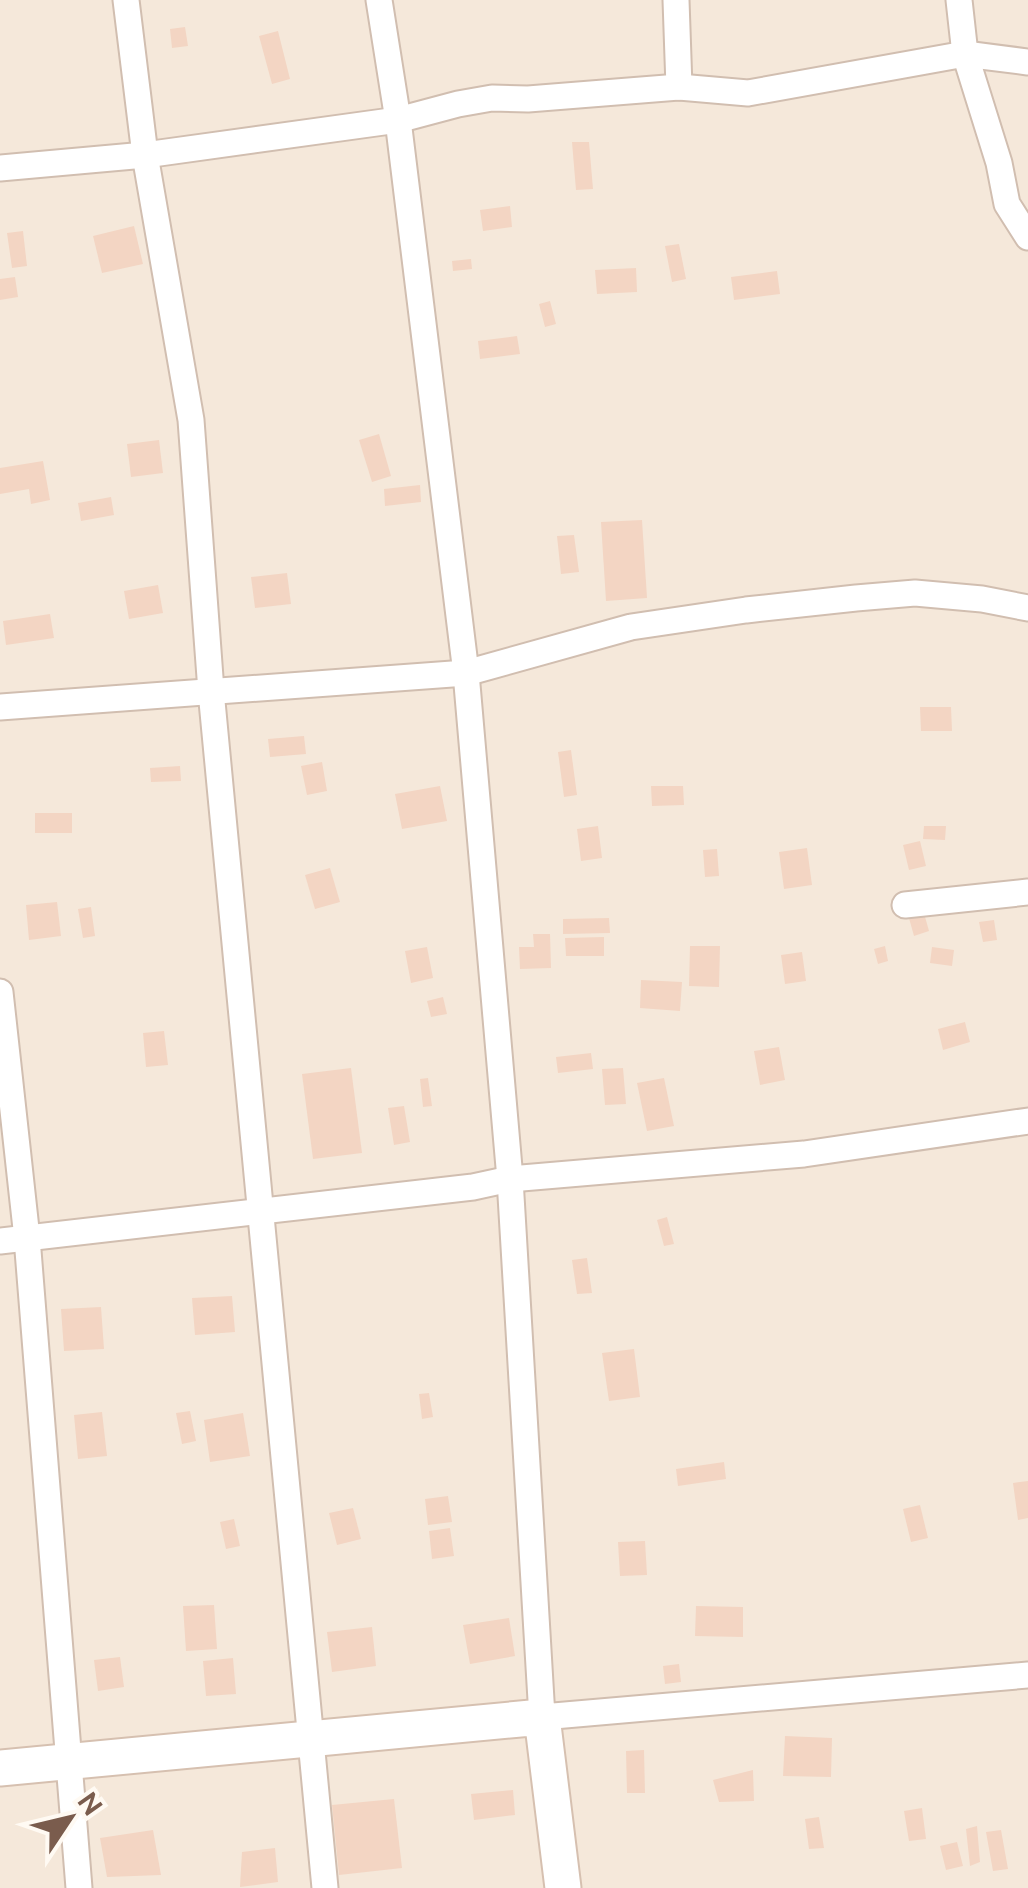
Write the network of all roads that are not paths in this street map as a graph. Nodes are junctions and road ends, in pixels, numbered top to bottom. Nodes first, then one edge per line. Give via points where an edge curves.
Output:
1 (126, 0) edge
2 (379, 0) edge
3 (676, 0) edge
4 (959, 0) edge
5 (965, 54) junction
6 (1028, 62) edge
7 (680, 88) junction
8 (398, 120) junction
9 (146, 155) junction
10 (0, 168) edge
11 (1028, 237) edge
12 (1028, 608) edge
13 (466, 674) junction
14 (211, 692) junction
15 (0, 707) edge
16 (1028, 892) edge
17 (904, 905) dead end
18 (0, 992) edge
19 (1028, 1121) edge
20 (510, 1180) junction
21 (260, 1212) junction
22 (27, 1238) junction
23 (0, 1242) edge
24 (1028, 1675) edge
25 (542, 1717) junction
26 (310, 1738) junction
27 (67, 1762) junction
28 (0, 1768) edge
29 (79, 1888) edge
30 (325, 1888) edge
31 (564, 1888) edge

1 - 9 street
2 - 8 street
3 - 7 street
4 - 5 street
5 - 6 street
5 - 7 street via 748,93
5 - 11 street via 1008,204
7 - 8 street via 492,98
8 - 9 street
8 - 13 street
9 - 10 street
9 - 14 street via 191,420
12 - 13 street via 915,593 746,610 631,627
13 - 14 street
13 - 20 street
14 - 15 street
14 - 21 street
16 - 17 street
18 - 22 street
19 - 20 street via 804,1154
20 - 21 street
20 - 25 street
21 - 22 street
21 - 26 street
22 - 23 street
22 - 27 street
24 - 25 street
25 - 26 street
25 - 31 street
26 - 27 street
26 - 30 street
27 - 28 street
27 - 29 street

